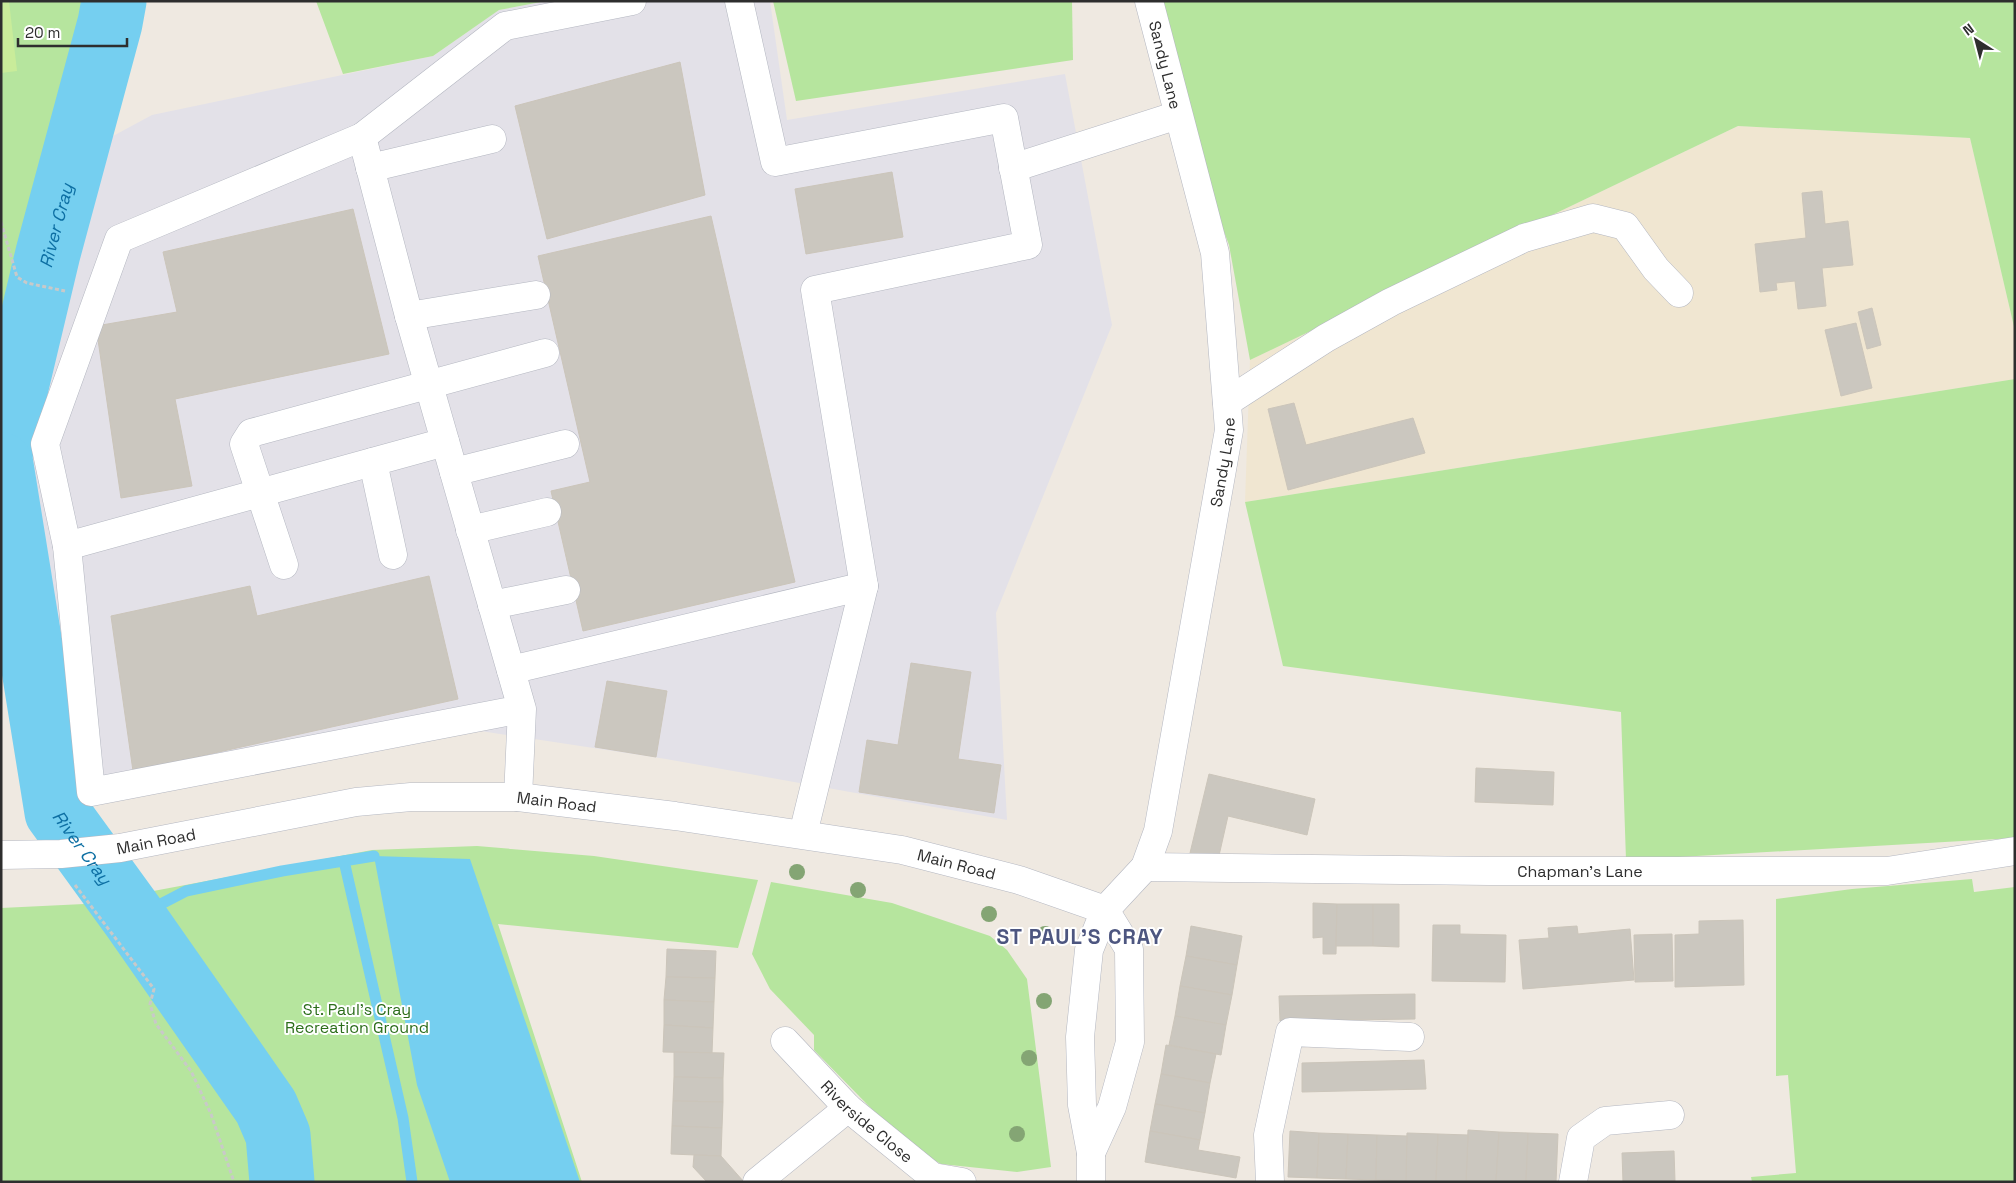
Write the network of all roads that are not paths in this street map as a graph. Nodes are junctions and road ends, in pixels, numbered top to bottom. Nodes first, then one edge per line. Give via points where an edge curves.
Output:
1 (632, 1) edge
2 (739, 1) edge
3 (1149, 1) edge
4 (1178, 115) junction
5 (362, 137) junction
6 (492, 139) dead end
7 (370, 168) junction
8 (1013, 168) junction
9 (1679, 293) dead end
10 (536, 295) dead end
11 (408, 316) junction
12 (545, 353) dead end
13 (429, 384) junction
14 (1227, 402) junction
15 (445, 442) junction
16 (565, 444) dead end
17 (373, 462) junction
18 (454, 472) junction
19 (259, 494) junction
20 (547, 512) dead end
21 (470, 530) junction
22 (67, 546) junction
23 (393, 555) dead end
24 (284, 565) dead end
25 (864, 586) junction
26 (566, 590) dead end
27 (492, 604) junction
28 (511, 670) junction
29 (522, 709) junction
30 (518, 797) junction
31 (803, 834) junction
32 (2015, 851) edge
33 (1, 855) edge
34 (1145, 867) junction
35 (1105, 910) junction
36 (1410, 1037) dead end
37 (784, 1041) dead end
38 (848, 1108) junction
39 (1670, 1115) dead end
40 (1091, 1153) junction
41 (757, 1182) edge
42 (962, 1182) edge
43 (1091, 1182) edge
44 (1270, 1182) edge
45 (1573, 1182) edge

1 - 5 street via 506,26
2 - 8 street via 775,162 1004,118
3 - 4 street, Sandy Lane
4 - 8 street
4 - 14 street, Sandy Lane via 1215,252
5 - 7 street
5 - 22 street via 119,239 45,444
6 - 7 street
7 - 11 street
8 - 25 street via 1028,245 815,290
9 - 14 street via 1656,269 1625,226 1593,218 1524,238 1391,302 1326,338
10 - 11 street
11 - 13 street
12 - 13 street
13 - 15 street
13 - 19 street via 251,433 244,444
14 - 34 street, Sandy Lane via 1228,430 1222,469 1158,831
15 - 17 street
15 - 18 street
16 - 18 street
17 - 19 street
17 - 23 street
18 - 21 street
19 - 22 street
19 - 24 street
20 - 21 street
21 - 27 street
22 - 29 street via 91,792
25 - 28 street
25 - 31 street
26 - 27 street
27 - 28 street
28 - 29 street
29 - 30 street
30 - 31 street, Main Road
30 - 33 street, Main Road via 411,797 356,802 120,848 61,854
31 - 35 street, Main Road via 902,850 1019,880
32 - 34 street, Chapman's Lane via 1886,871
34 - 35 street, Sandy Lane
35 - 40 street via 1089,950 1080,1037 1082,1106
35 - 40 street via 1129,949 1130,1042 1112,1107
36 - 44 street via 1290,1032 1268,1135
37 - 38 street, Riverside Close
38 - 41 street
38 - 42 street, Riverside Close via 933,1177
39 - 45 street via 1605,1120 1581,1138
40 - 43 street

